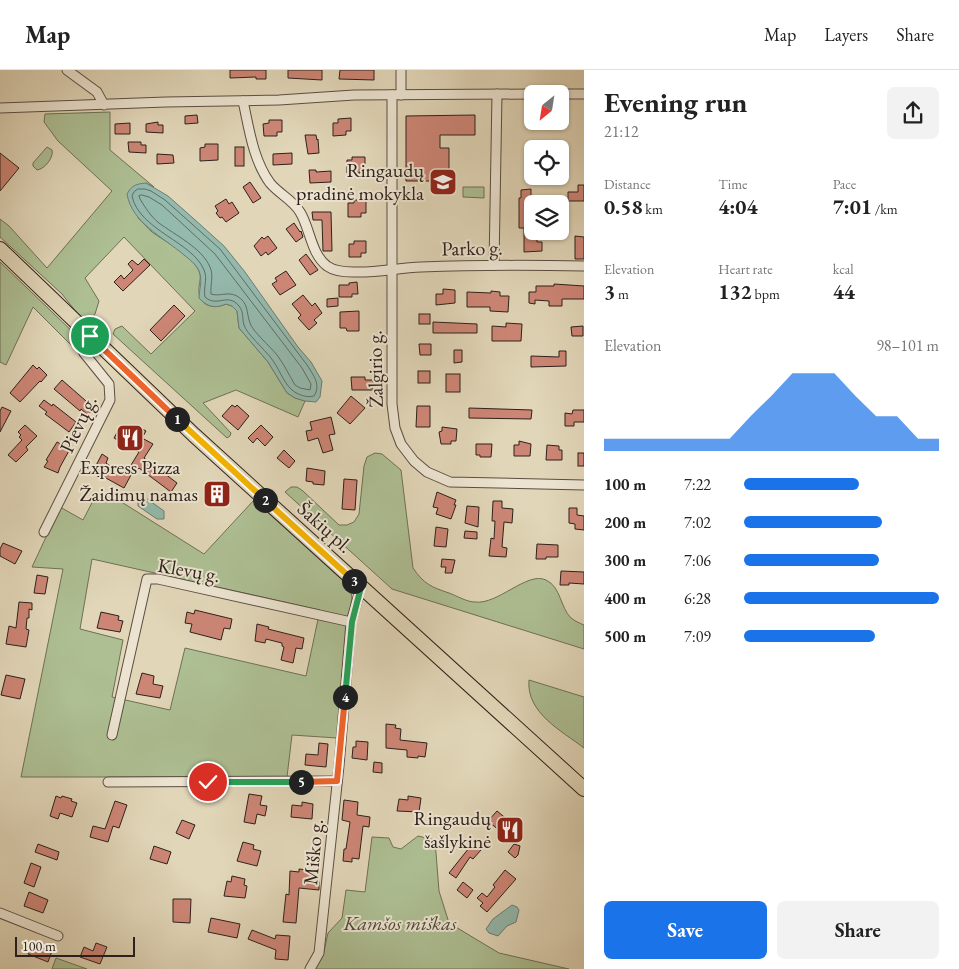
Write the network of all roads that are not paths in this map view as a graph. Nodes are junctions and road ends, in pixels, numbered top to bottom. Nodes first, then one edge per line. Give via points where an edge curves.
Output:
1 (68, 70) edge
2 (401, 70) edge
3 (497, 94) junction
4 (524, 94) edge
5 (569, 94) edge
6 (584, 94) edge
7 (392, 95) junction
8 (401, 95) junction
9 (242, 101) junction
10 (104, 105) junction
11 (0, 108) edge
12 (0, 249) edge
13 (494, 264) junction
14 (584, 266) edge
15 (392, 270) junction
16 (90, 336) junction
17 (584, 485) edge
18 (44, 532) dead end
19 (361, 587) junction
20 (352, 622) junction
21 (112, 735) dead end
22 (337, 781) junction
23 (108, 782) dead end
24 (584, 789) edge
25 (0, 913) edge
26 (58, 936) dead end
27 (310, 969) edge

1 - 10 street via 96,92
2 - 8 street
3 - 4 street
3 - 8 street
3 - 13 street
5 - 6 street
7 - 8 street
7 - 9 street
7 - 15 street, Žalgirio g.
9 - 10 street
9 - 15 street, Parko g. via 256,155 266,176 276,190 301,212 313,243 327,265 340,271
10 - 11 street
12 - 16 main road, Šakių pl.
13 - 14 street, Parko g.
13 - 15 street, Parko g.
15 - 17 street, Žalgirio g. via 392,404 401,444 414,460 428,472 450,482
16 - 18 street, Pievų g. via 82,349 109,384 110,400
16 - 19 main road, Šakių pl.
19 - 20 street, Miško g.
19 - 24 main road, Šakių pl.
20 - 21 street, Klevų g. via 147,579
20 - 22 street, Miško g.
22 - 23 street
22 - 27 street, Miško g. via 319,953
25 - 26 street

